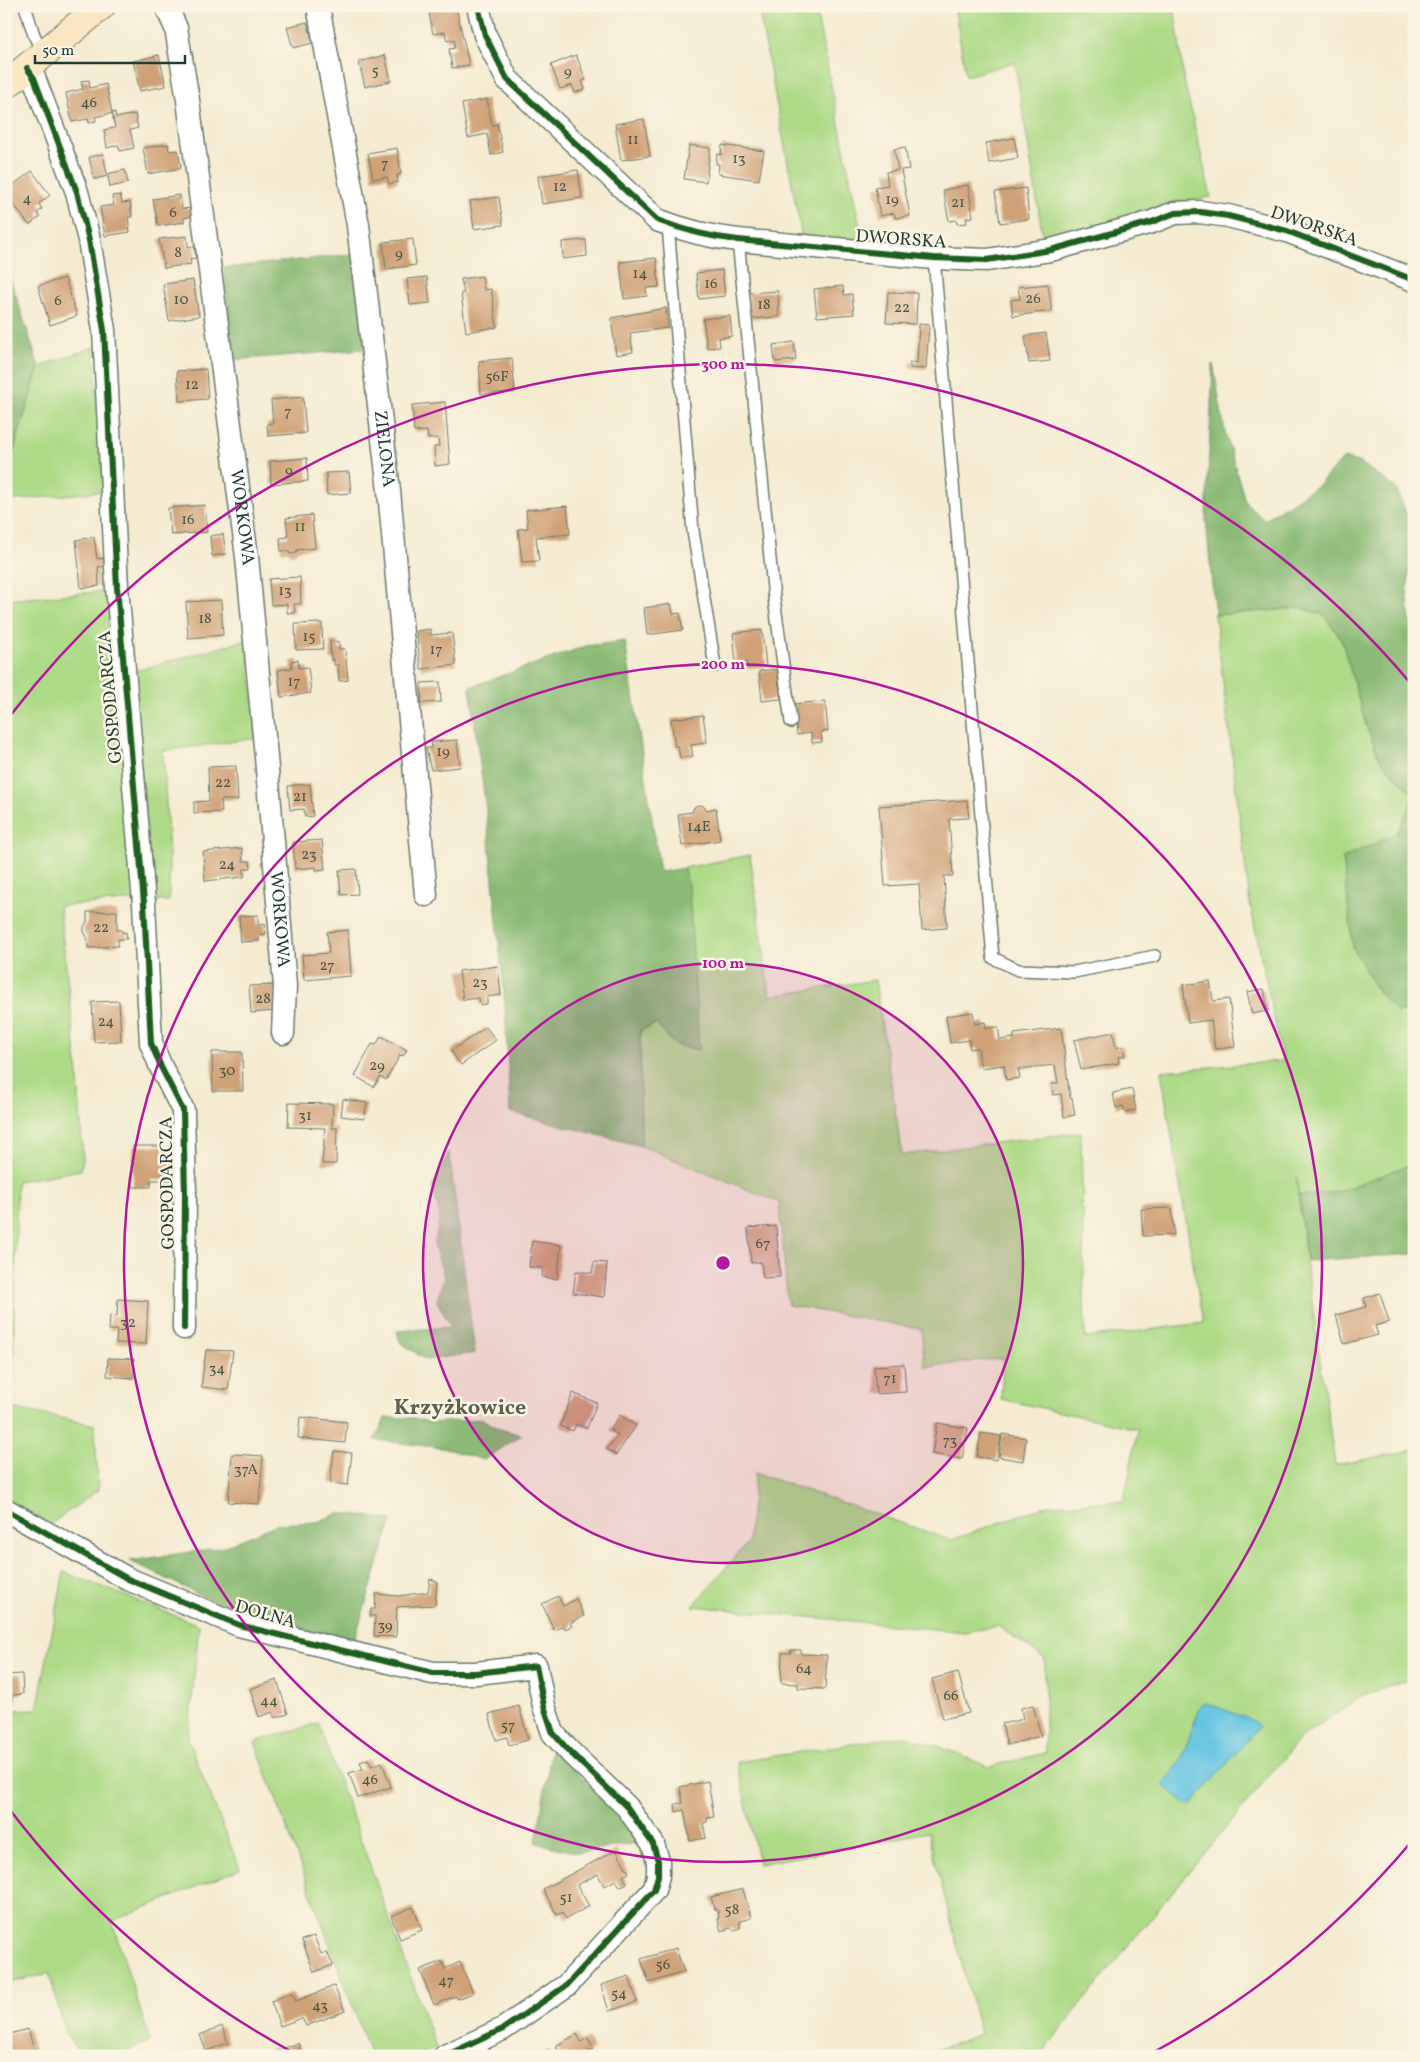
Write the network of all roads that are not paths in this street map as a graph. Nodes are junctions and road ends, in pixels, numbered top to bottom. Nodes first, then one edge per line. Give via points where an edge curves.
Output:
1 (25, 6) edge
2 (101, 6) edge
3 (166, 6) edge
4 (318, 6) edge
5 (478, 6) edge
6 (36, 62) junction
7 (6, 85) edge
8 (668, 225) junction
9 (738, 240) junction
10 (934, 258) junction
11 (1414, 280) edge
12 (715, 666) dead end
13 (791, 722) dead end
14 (426, 895) dead end
15 (1155, 956) dead end
16 (283, 1034) dead end
17 (184, 1328) dead end
18 (6, 1510) edge
19 (445, 2056) edge

1 - 6 lane via 34,35
2 - 6 main road
3 - 16 street, WORKOWA via 176,28 188,100 246,548 285,986
4 - 14 street, ZIELONA via 358,226 389,491
5 - 8 street, DWORSKA via 485,35 507,79 656,220
6 - 7 main road
6 - 17 street, GOSPODARCZA via 34,78 76,192 89,240 104,330 118,596 144,903 152,1043 183,1110
8 - 9 street, DWORSKA
8 - 12 lane via 693,530
9 - 10 street, DWORSKA
9 - 13 lane via 774,598
10 - 11 street, DWORSKA via 987,260 1051,250 1152,222 1175,212 1200,212 1287,231
10 - 15 lane via 993,958 1018,970 1074,972
18 - 19 street, DOLNA via 128,1579 239,1625 433,1673 476,1673 536,1666 553,1733 627,1807 653,1844 658,1876 654,1890 567,1985 503,2029

